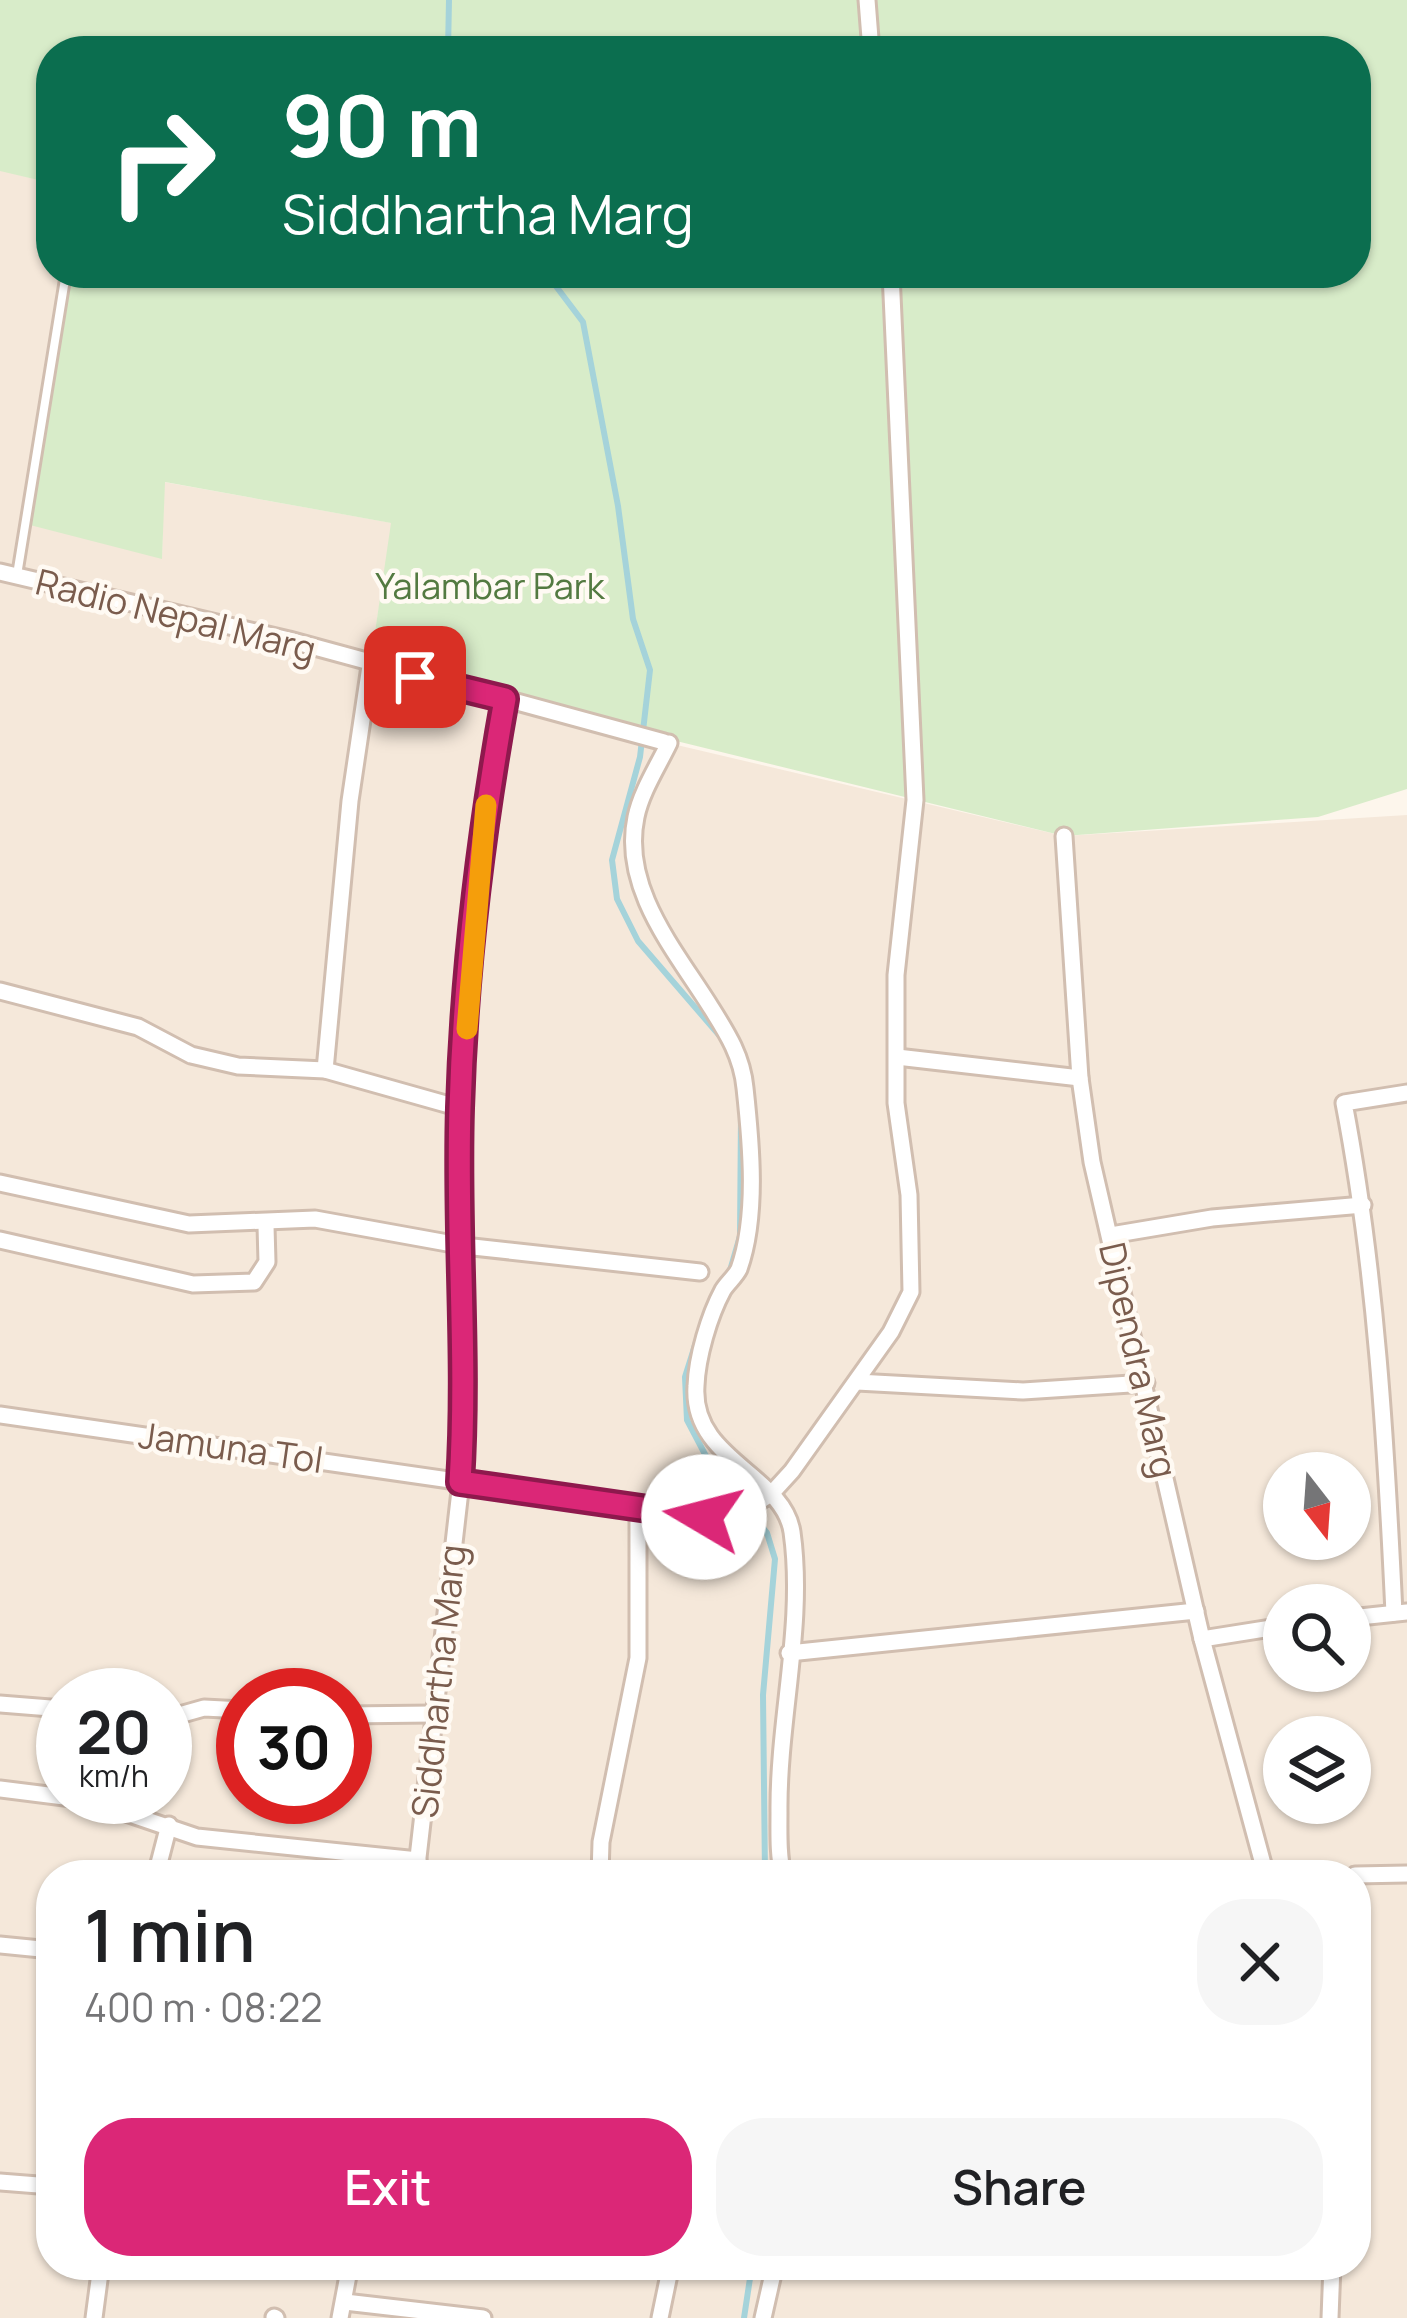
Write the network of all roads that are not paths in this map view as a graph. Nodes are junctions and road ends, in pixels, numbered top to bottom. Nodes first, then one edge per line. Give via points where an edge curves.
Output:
1 (867, 0) edge
2 (870, 36) edge
3 (63, 288) edge
4 (892, 288) edge
5 (8, 574) edge
6 (370, 666) junction
7 (505, 699) junction
8 (1064, 836) dead end
9 (0, 991) edge
10 (897, 1058) junction
11 (325, 1070) junction
12 (1080, 1078) junction
13 (1407, 1094) edge
14 (460, 1108) junction
15 (0, 1183) edge
16 (1363, 1205) junction
17 (266, 1226) junction
18 (1112, 1235) junction
19 (0, 1240) edge
20 (464, 1246) junction
21 (700, 1272) dead end
22 (857, 1382) junction
23 (1146, 1383) junction
24 (0, 1415) edge
25 (460, 1482) junction
26 (766, 1498) junction
27 (638, 1508) junction
28 (1196, 1611) junction
29 (1401, 1612) edge
30 (1371, 1616) edge
31 (1263, 1629) edge
32 (1202, 1639) junction
33 (789, 1653) junction
34 (0, 1704) edge
35 (36, 1707) edge
36 (372, 1714) edge
37 (433, 1714) junction
38 (0, 1789) edge
39 (169, 1825) junction
40 (160, 1860) edge
41 (356, 1860) edge
42 (418, 1860) edge
43 (600, 1860) edge
44 (783, 1860) edge
45 (1262, 1860) edge
46 (1407, 1874) edge
47 (1371, 1875) edge
48 (0, 1945) edge
49 (36, 1949) edge
50 (0, 2182) edge
51 (36, 2185) edge
52 (99, 2280) edge
53 (347, 2280) edge
54 (668, 2280) edge
55 (772, 2280) edge
56 (1331, 2280) edge
57 (342, 2310) edge
58 (94, 2318) edge
59 (483, 2318) edge
60 (660, 2318) edge
61 (764, 2318) edge
62 (1330, 2318) edge

1 - 2 street
3 - 5 lane
4 - 10 street via 915,800 896,975
5 - 6 street, Radio Nepal Marg
6 - 7 street, Radio Nepal Marg
6 - 11 street
7 - 14 street, Siddhartha Marg via 482,825
7 - 26 street, Radio Nepal Marg via 666,742 636,813 636,866 658,926 733,1042 749,1156 745,1242 695,1390 700,1421
8 - 12 street, Dipendra Marg
9 - 11 street via 138,1027 191,1055
10 - 12 street
10 - 22 street via 911,1292
11 - 14 street
12 - 18 street, Dipendra Marg
13 - 16 street via 1344,1103
14 - 20 street, Siddhartha Marg
15 - 17 street via 189,1225
16 - 18 street
16 - 29 street
17 - 19 street via 267,1262 254,1282 194,1284
17 - 20 street via 315,1220
18 - 23 street, Dipendra Marg
20 - 21 street
20 - 25 street, Siddhartha Marg
22 - 23 street via 1023,1391
22 - 26 street
23 - 28 street, Dipendra Marg
24 - 25 street, Jamuna Tol
25 - 27 street, Jamuna Tol
25 - 37 street, Siddhartha Marg
26 - 27 street, Jamuna Tol via 734,1517
26 - 33 street via 791,1526
27 - 43 street via 638,1658
28 - 32 street, Dipendra Marg
28 - 33 street
29 - 30 street
31 - 32 street
32 - 45 street, Dipendra Marg
33 - 44 street via 778,1774
34 - 35 street
36 - 37 street
37 - 42 street, Siddhartha Marg
38 - 39 street via 88,1800
39 - 40 street
39 - 41 street via 197,1837
46 - 47 street
48 - 49 street
50 - 51 street
52 - 58 street
53 - 57 street
54 - 60 street
55 - 61 street
56 - 62 street
57 - 59 street

